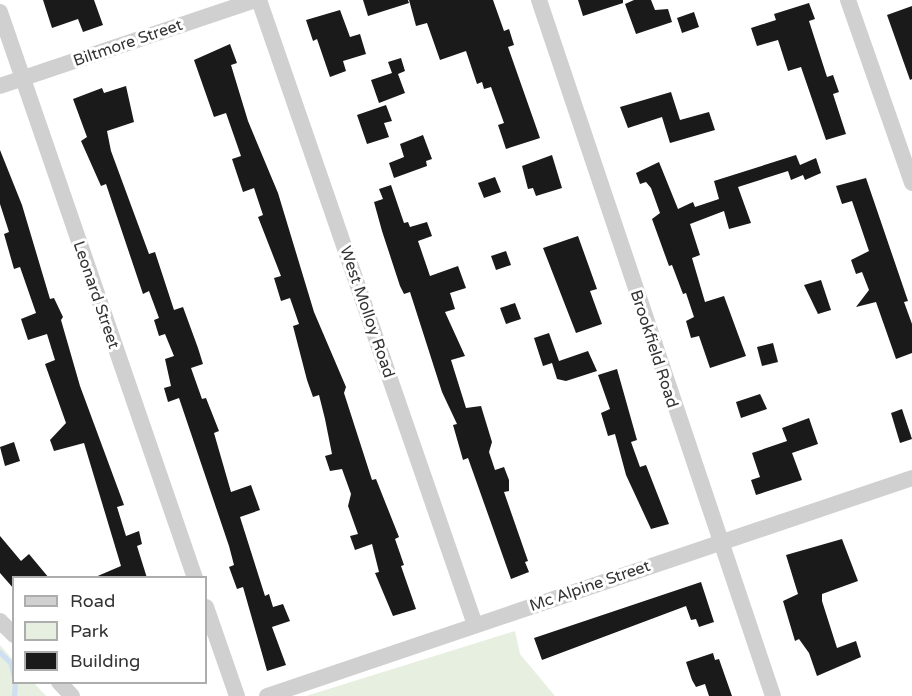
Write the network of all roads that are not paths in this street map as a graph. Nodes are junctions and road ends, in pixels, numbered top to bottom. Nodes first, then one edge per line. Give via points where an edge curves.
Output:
1 (258, 0) edge
2 (539, 0) edge
3 (849, 0) edge
4 (0, 12) edge
5 (23, 79) junction
6 (0, 87) edge
7 (912, 183) edge
8 (912, 478) edge
9 (719, 543) junction
10 (194, 576) edge
11 (207, 610) edge
12 (0, 621) edge
13 (475, 625) junction
14 (12, 633) edge
15 (61, 684) edge
16 (72, 696) edge
17 (237, 696) edge
18 (267, 696) edge
19 (773, 696) edge

1 - 5 street, Biltmore Street
1 - 13 street, West Molloy Road
2 - 9 street, Brookfield Road
3 - 7 street
4 - 5 street, Leonard Street
5 - 6 street, Biltmore Street
5 - 10 street, Leonard Street
8 - 9 street, Mc Alpine Street
9 - 13 street, Mc Alpine Street
9 - 19 street, Brookfield Road
11 - 17 street
12 - 14 street
13 - 18 street, Mc Alpine Street
15 - 16 street

